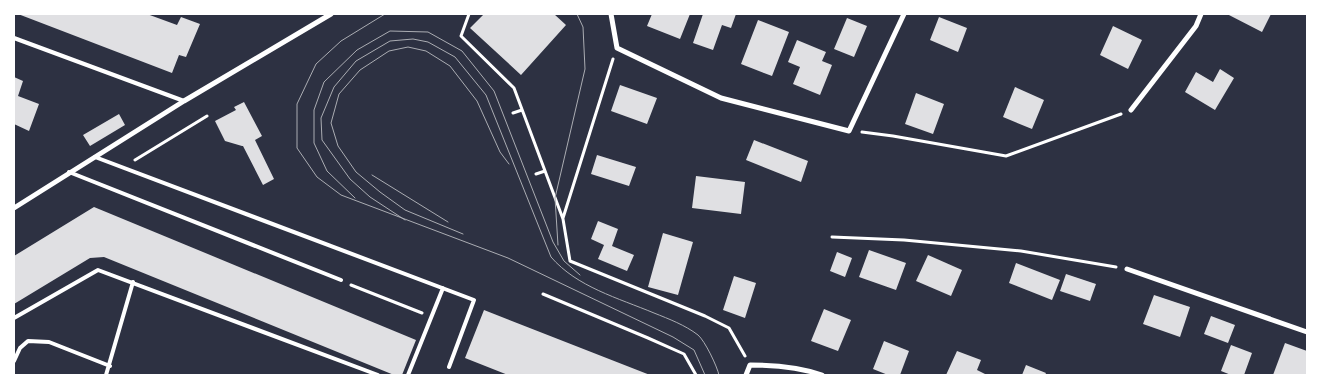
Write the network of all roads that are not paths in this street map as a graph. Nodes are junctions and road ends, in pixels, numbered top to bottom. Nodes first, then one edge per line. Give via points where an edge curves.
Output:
1 (331, 14) edge
2 (611, 14) edge
3 (904, 14) edge
4 (1201, 14) edge
5 (14, 38) edge
6 (184, 101) junction
7 (1131, 110) road end
8 (95, 157) junction
9 (69, 172) junction
10 (14, 208) edge
11 (1127, 269) road end
12 (341, 280) dead end
13 (133, 282) junction
14 (443, 288) junction
15 (14, 318) edge
16 (1307, 332) edge
17 (14, 361) edge
18 (110, 366) junction
19 (449, 367) dead end
20 (365, 370) junction
21 (106, 375) edge
22 (362, 375) edge
23 (378, 375) edge
24 (408, 375) edge
25 (746, 375) edge
26 (822, 375) edge

1 - 6 street
2 - 3 street via 617,48 721,98 849,131
4 - 7 street via 1196,26
5 - 6 lane
6 - 8 street
8 - 9 street
8 - 14 lane
9 - 10 street
9 - 12 lane
11 - 16 street
13 - 15 lane via 98,270
13 - 18 lane
13 - 20 lane
14 - 19 lane via 474,300
14 - 24 lane
17 - 18 lane via 20,348 28,341 49,342
18 - 21 lane
20 - 22 lane
20 - 23 lane
25 - 26 street via 750,365 777,365

